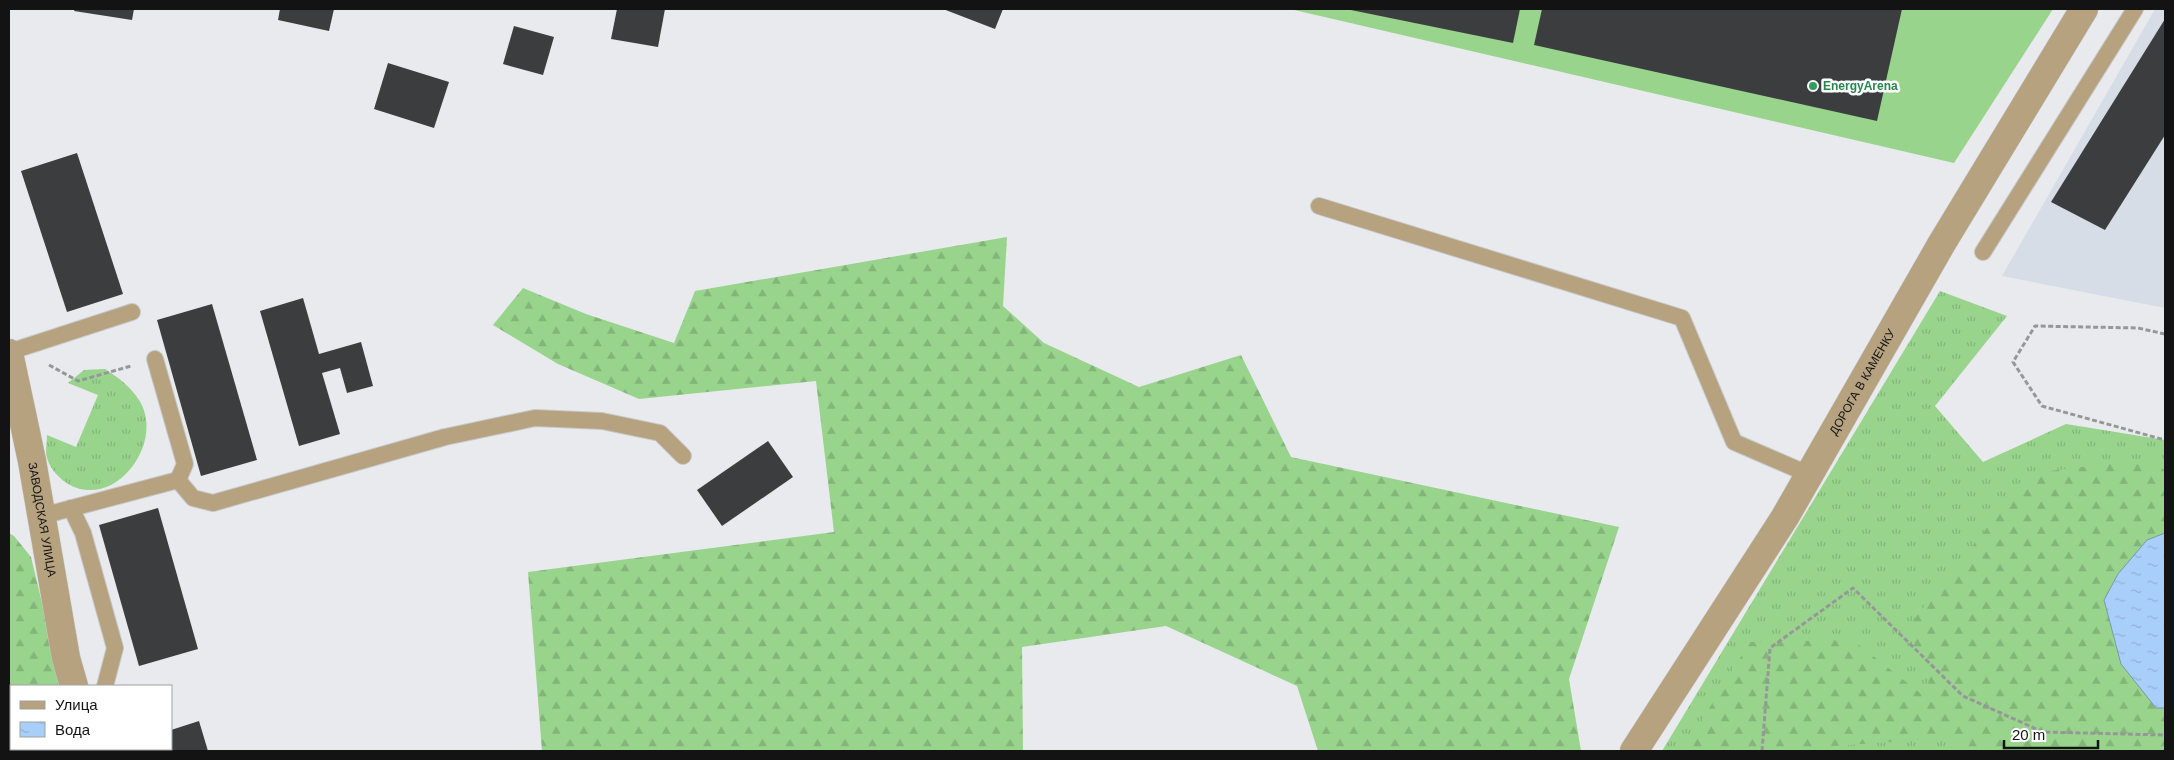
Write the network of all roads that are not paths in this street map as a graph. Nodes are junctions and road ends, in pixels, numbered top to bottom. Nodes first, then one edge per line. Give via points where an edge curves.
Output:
1 (2084, 9) edge
2 (2135, 9) edge
3 (1319, 206) dead end
4 (1983, 252) dead end
5 (132, 312) dead end
6 (13, 351) edge
7 (155, 359) road end
8 (683, 456) dead end
9 (1808, 474) junction
10 (178, 480) junction
11 (70, 508) junction
12 (42, 516) junction
13 (74, 685) edge
14 (106, 685) edge
15 (1634, 751) edge

1 - 9 street, ДОРОГА В КАМЕНКУ via 1942,243
2 - 4 lane
3 - 9 lane via 1682,318 1734,442
5 - 6 lane
6 - 12 street, ЗАВОДСКАЯ УЛИЦА
7 - 10 lane via 185,464
8 - 10 lane via 660,433 602,421 536,418 445,437 214,503 193,498
9 - 15 street, ДОРОГА В КАМЕНКУ via 1785,517
10 - 11 lane
11 - 12 lane
11 - 14 lane via 83,533 115,648
12 - 13 street, ЗАВОДСКАЯ УЛИЦА via 66,658

